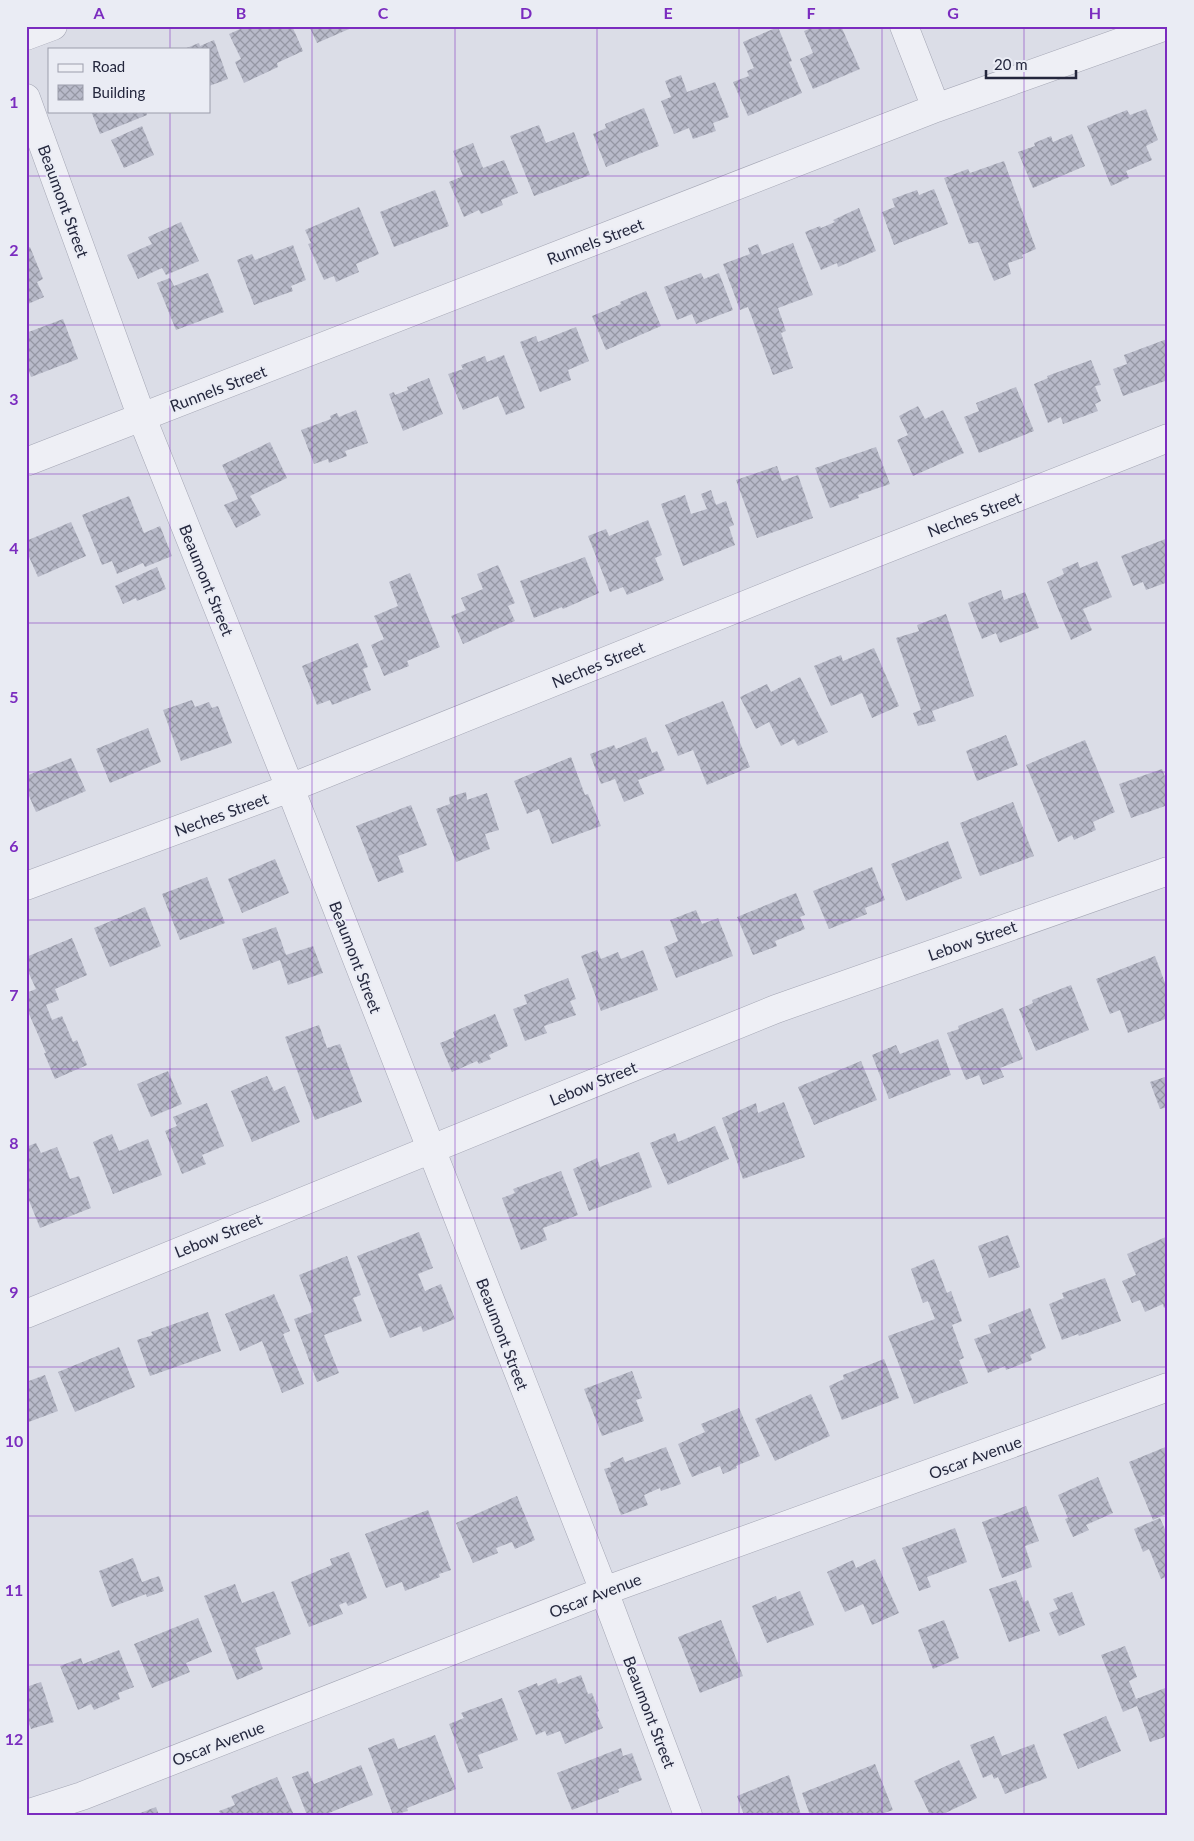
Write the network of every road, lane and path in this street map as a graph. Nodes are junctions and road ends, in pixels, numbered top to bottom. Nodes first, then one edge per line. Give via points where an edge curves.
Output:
1 (53, 26) edge
2 (904, 26) edge
3 (1166, 26) edge
4 (26, 36) edge
5 (26, 98) edge
6 (936, 108) junction
7 (142, 418) junction
8 (1168, 438) edge
9 (26, 462) edge
10 (290, 788) junction
11 (1168, 871) edge
12 (26, 886) edge
13 (431, 1148) junction
14 (26, 1314) edge
15 (1168, 1387) edge
16 (604, 1591) junction
17 (26, 1814) edge
18 (688, 1815) edge

1 - 4 street
2 - 6 street
3 - 6 street, Runnels Street
5 - 7 street, Beaumont Street
6 - 7 street, Runnels Street
7 - 9 street, Runnels Street
7 - 10 street, Beaumont Street
8 - 10 street, Neches Street
10 - 12 street, Neches Street
10 - 13 street, Beaumont Street
11 - 13 street, Lebow Street via 776,1009
13 - 14 street, Lebow Street
13 - 16 street, Beaumont Street
15 - 16 street, Oscar Avenue
16 - 17 street, Oscar Avenue via 82,1796
16 - 18 street, Beaumont Street

